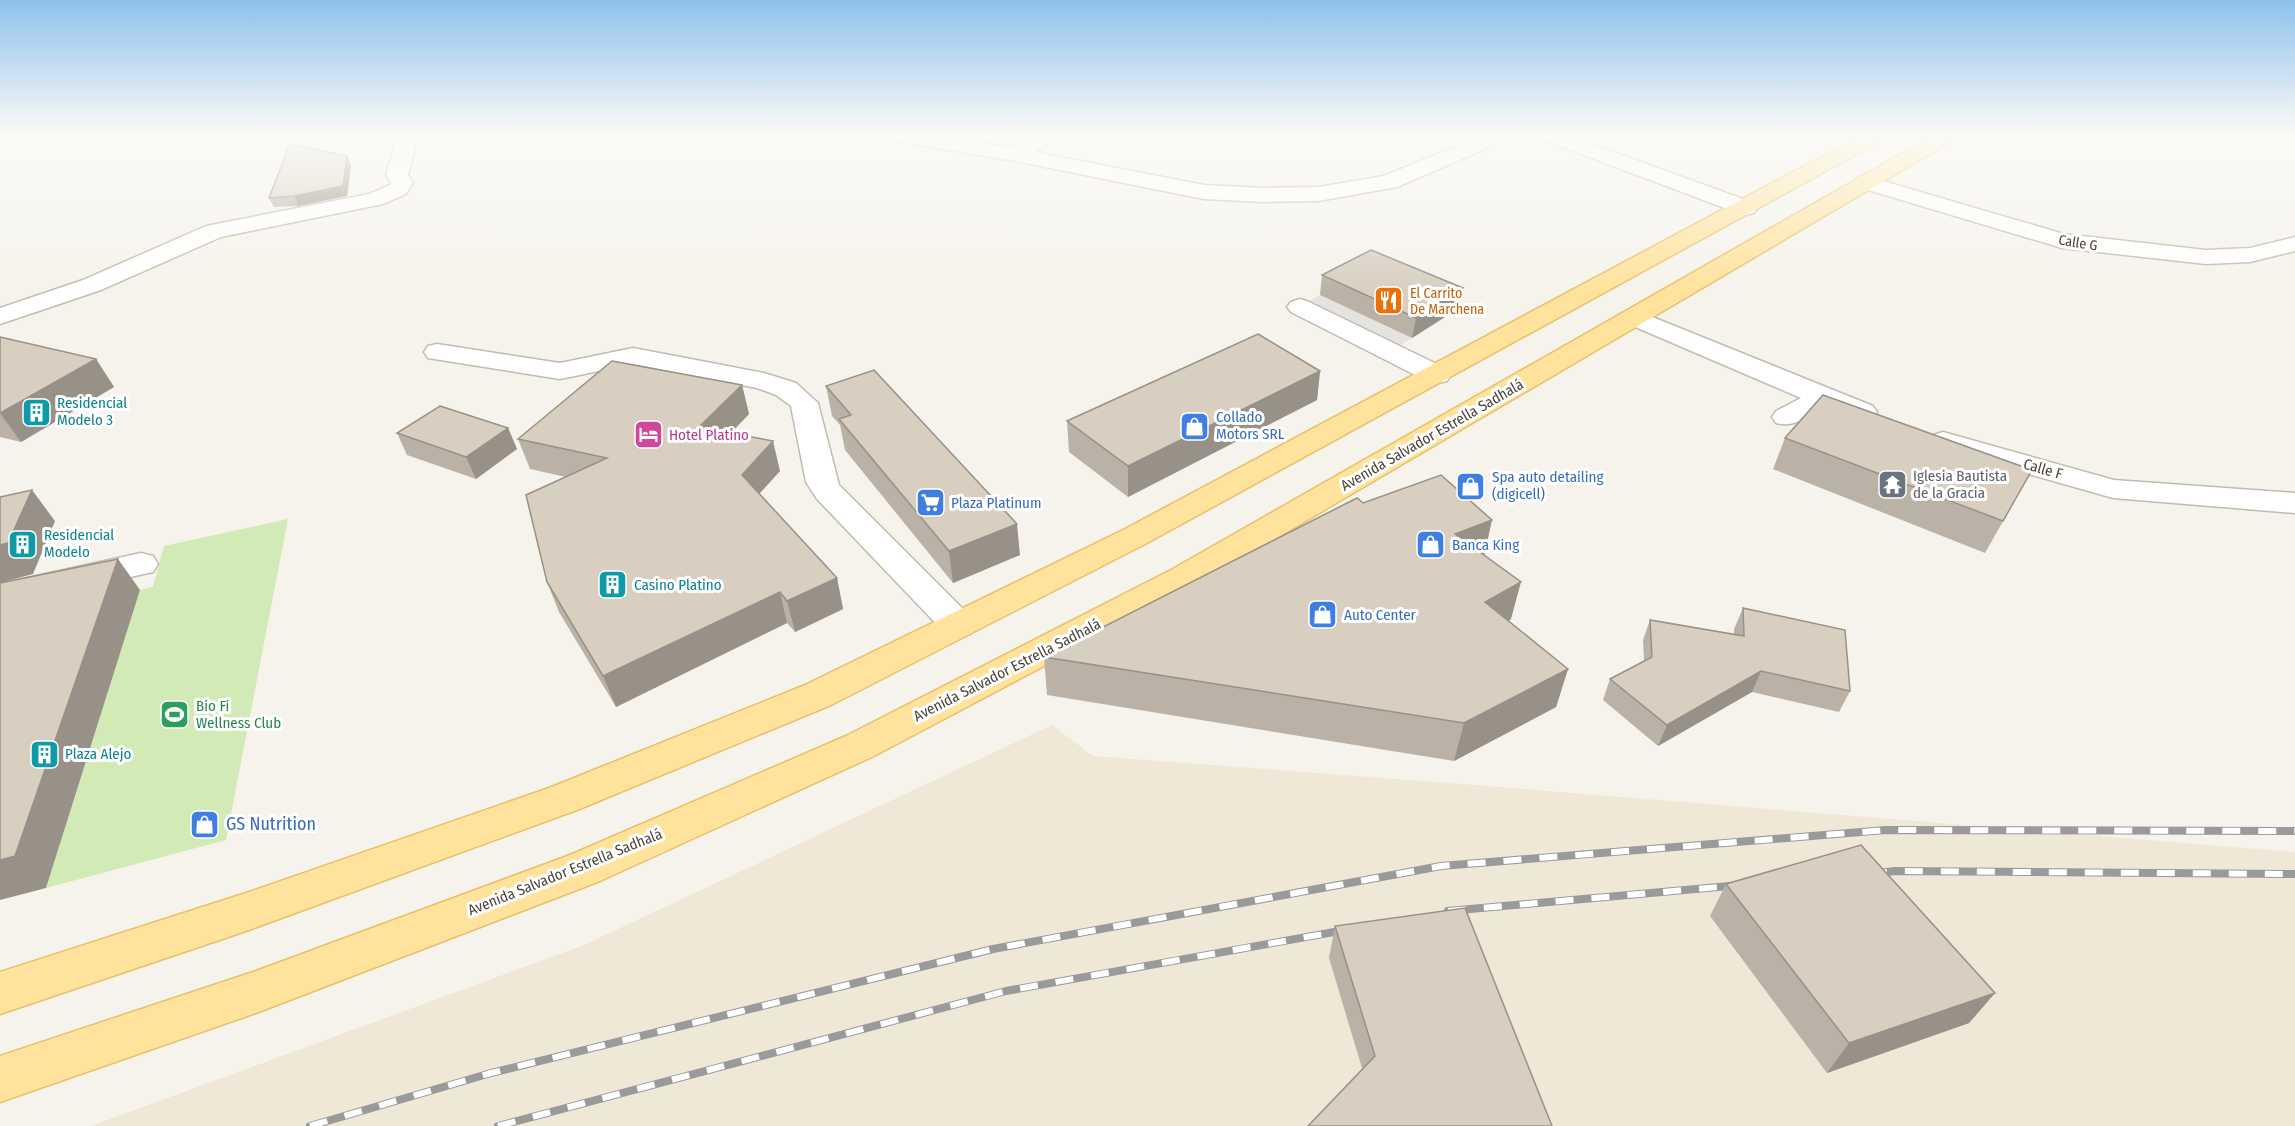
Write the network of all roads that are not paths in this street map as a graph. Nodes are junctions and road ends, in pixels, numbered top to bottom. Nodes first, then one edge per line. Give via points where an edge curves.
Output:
1 (399, 186) edge
2 (1172, 186) edge
3 (1368, 186) edge
4 (1687, 186) edge
5 (1785, 186) edge
6 (1860, 186) edge
7 (1878, 186) edge
8 (1746, 207) junction
9 (2295, 244) edge
10 (1300, 308) dead end
11 (0, 316) edge
12 (1635, 318) junction
13 (437, 352) dead end
14 (1437, 375) junction
15 (1824, 397) junction
16 (1786, 417) dead end
17 (1887, 421) edge
18 (1919, 433) edge
19 (2295, 503) edge
20 (141, 564) dead end
21 (0, 595) edge
22 (958, 625) junction
23 (0, 993) edge
24 (0, 1079) edge

1 - 11 street via 375,199 214,231 92,285
2 - 3 street via 1204,192 1263,195 1318,194
4 - 8 street
5 - 8 main road
6 - 12 main road, Avenida Salvador Estrella Sadhalá
7 - 9 street, Calle G via 2062,242 2206,257 2250,255
8 - 14 main road
10 - 14 street
12 - 15 street
12 - 24 main road, Avenida Salvador Estrella Sadhalá via 1183,578 860,746 585,868 256,992
13 - 22 street via 560,371 633,356 764,381 786,389 804,404 821,482 828,492
14 - 22 main road via 1136,536
15 - 16 street
15 - 17 street
18 - 19 street, Calle F via 2113,489
20 - 21 street
22 - 23 main road via 818,695 563,799 246,912

